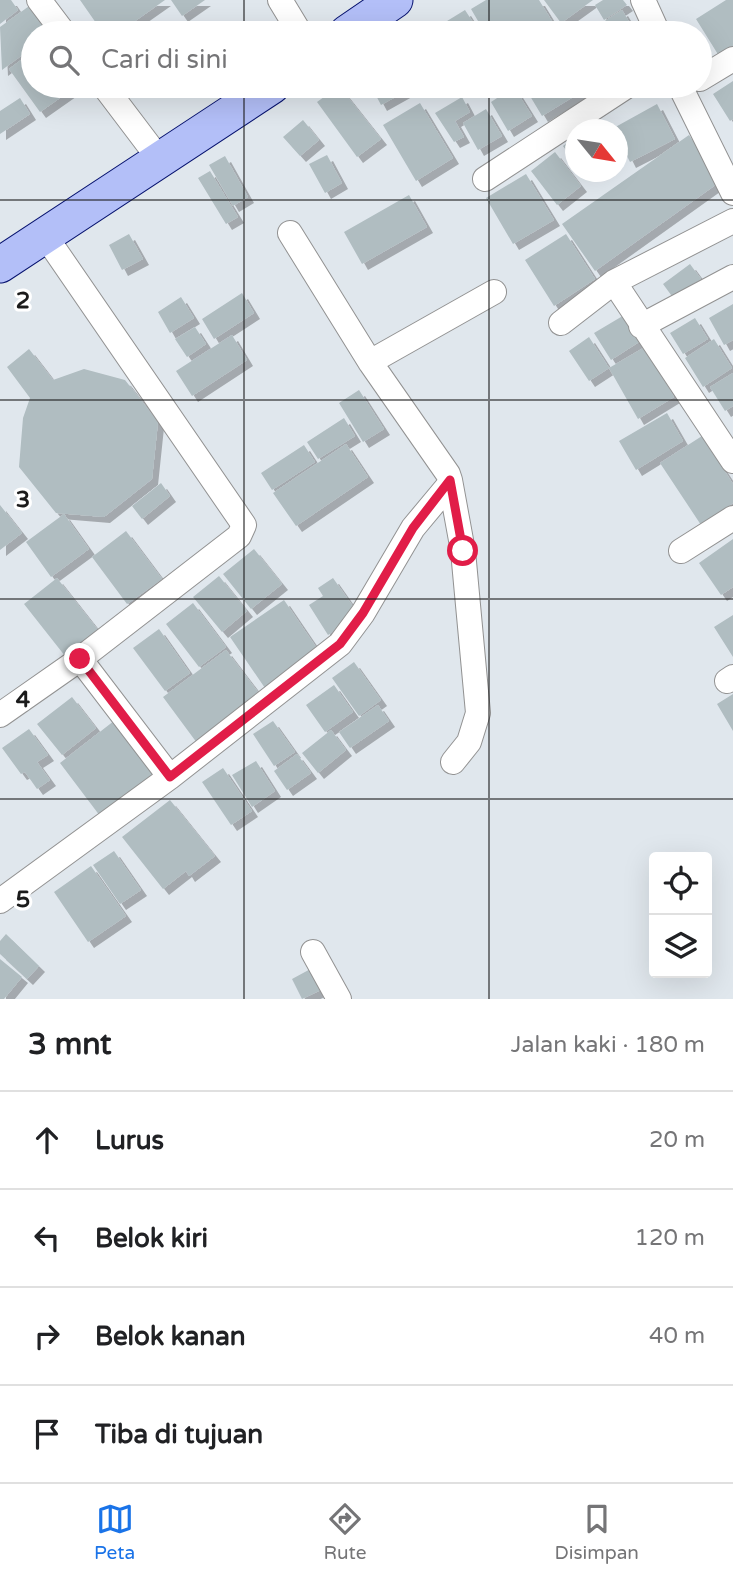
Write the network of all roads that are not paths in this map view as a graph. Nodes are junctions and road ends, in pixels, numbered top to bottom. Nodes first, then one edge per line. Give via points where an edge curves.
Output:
1 (38, 0) edge
2 (280, 0) edge
3 (395, 0) edge
4 (643, 0) edge
5 (55, 21) edge
6 (293, 21) edge
7 (364, 21) edge
8 (653, 21) edge
9 (733, 59) edge
10 (712, 71) edge
11 (113, 98) edge
12 (254, 98) edge
13 (609, 98) edge
14 (693, 98) edge
15 (160, 160) junction
16 (485, 179) dead end
17 (733, 193) edge
18 (733, 221) edge
19 (290, 233) dead end
20 (46, 237) junction
21 (0, 265) edge
22 (733, 277) edge
23 (614, 282) junction
24 (494, 292) dead end
25 (561, 323) dead end
26 (641, 326) junction
27 (370, 362) junction
28 (733, 461) edge
29 (450, 480) junction
30 (733, 518) edge
31 (681, 551) dead end
32 (80, 659) junction
33 (0, 715) edge
34 (453, 762) dead end
35 (170, 777) junction
36 (0, 901) edge
37 (313, 952) dead end
38 (339, 999) edge

1 - 5 street
2 - 6 street
3 - 7 main road
4 - 8 street
9 - 10 street
11 - 15 street
12 - 15 main road
13 - 16 street
14 - 17 street
15 - 20 main road
18 - 23 street
19 - 27 street
20 - 21 main road
20 - 32 street via 244,525 239,536
22 - 26 street
23 - 25 street
23 - 26 street
24 - 27 street
26 - 28 street
27 - 29 street
29 - 34 street via 463,551 478,713 468,742
29 - 35 street via 413,528 340,644
30 - 31 street
32 - 33 street
32 - 35 street
35 - 36 street
37 - 38 street

